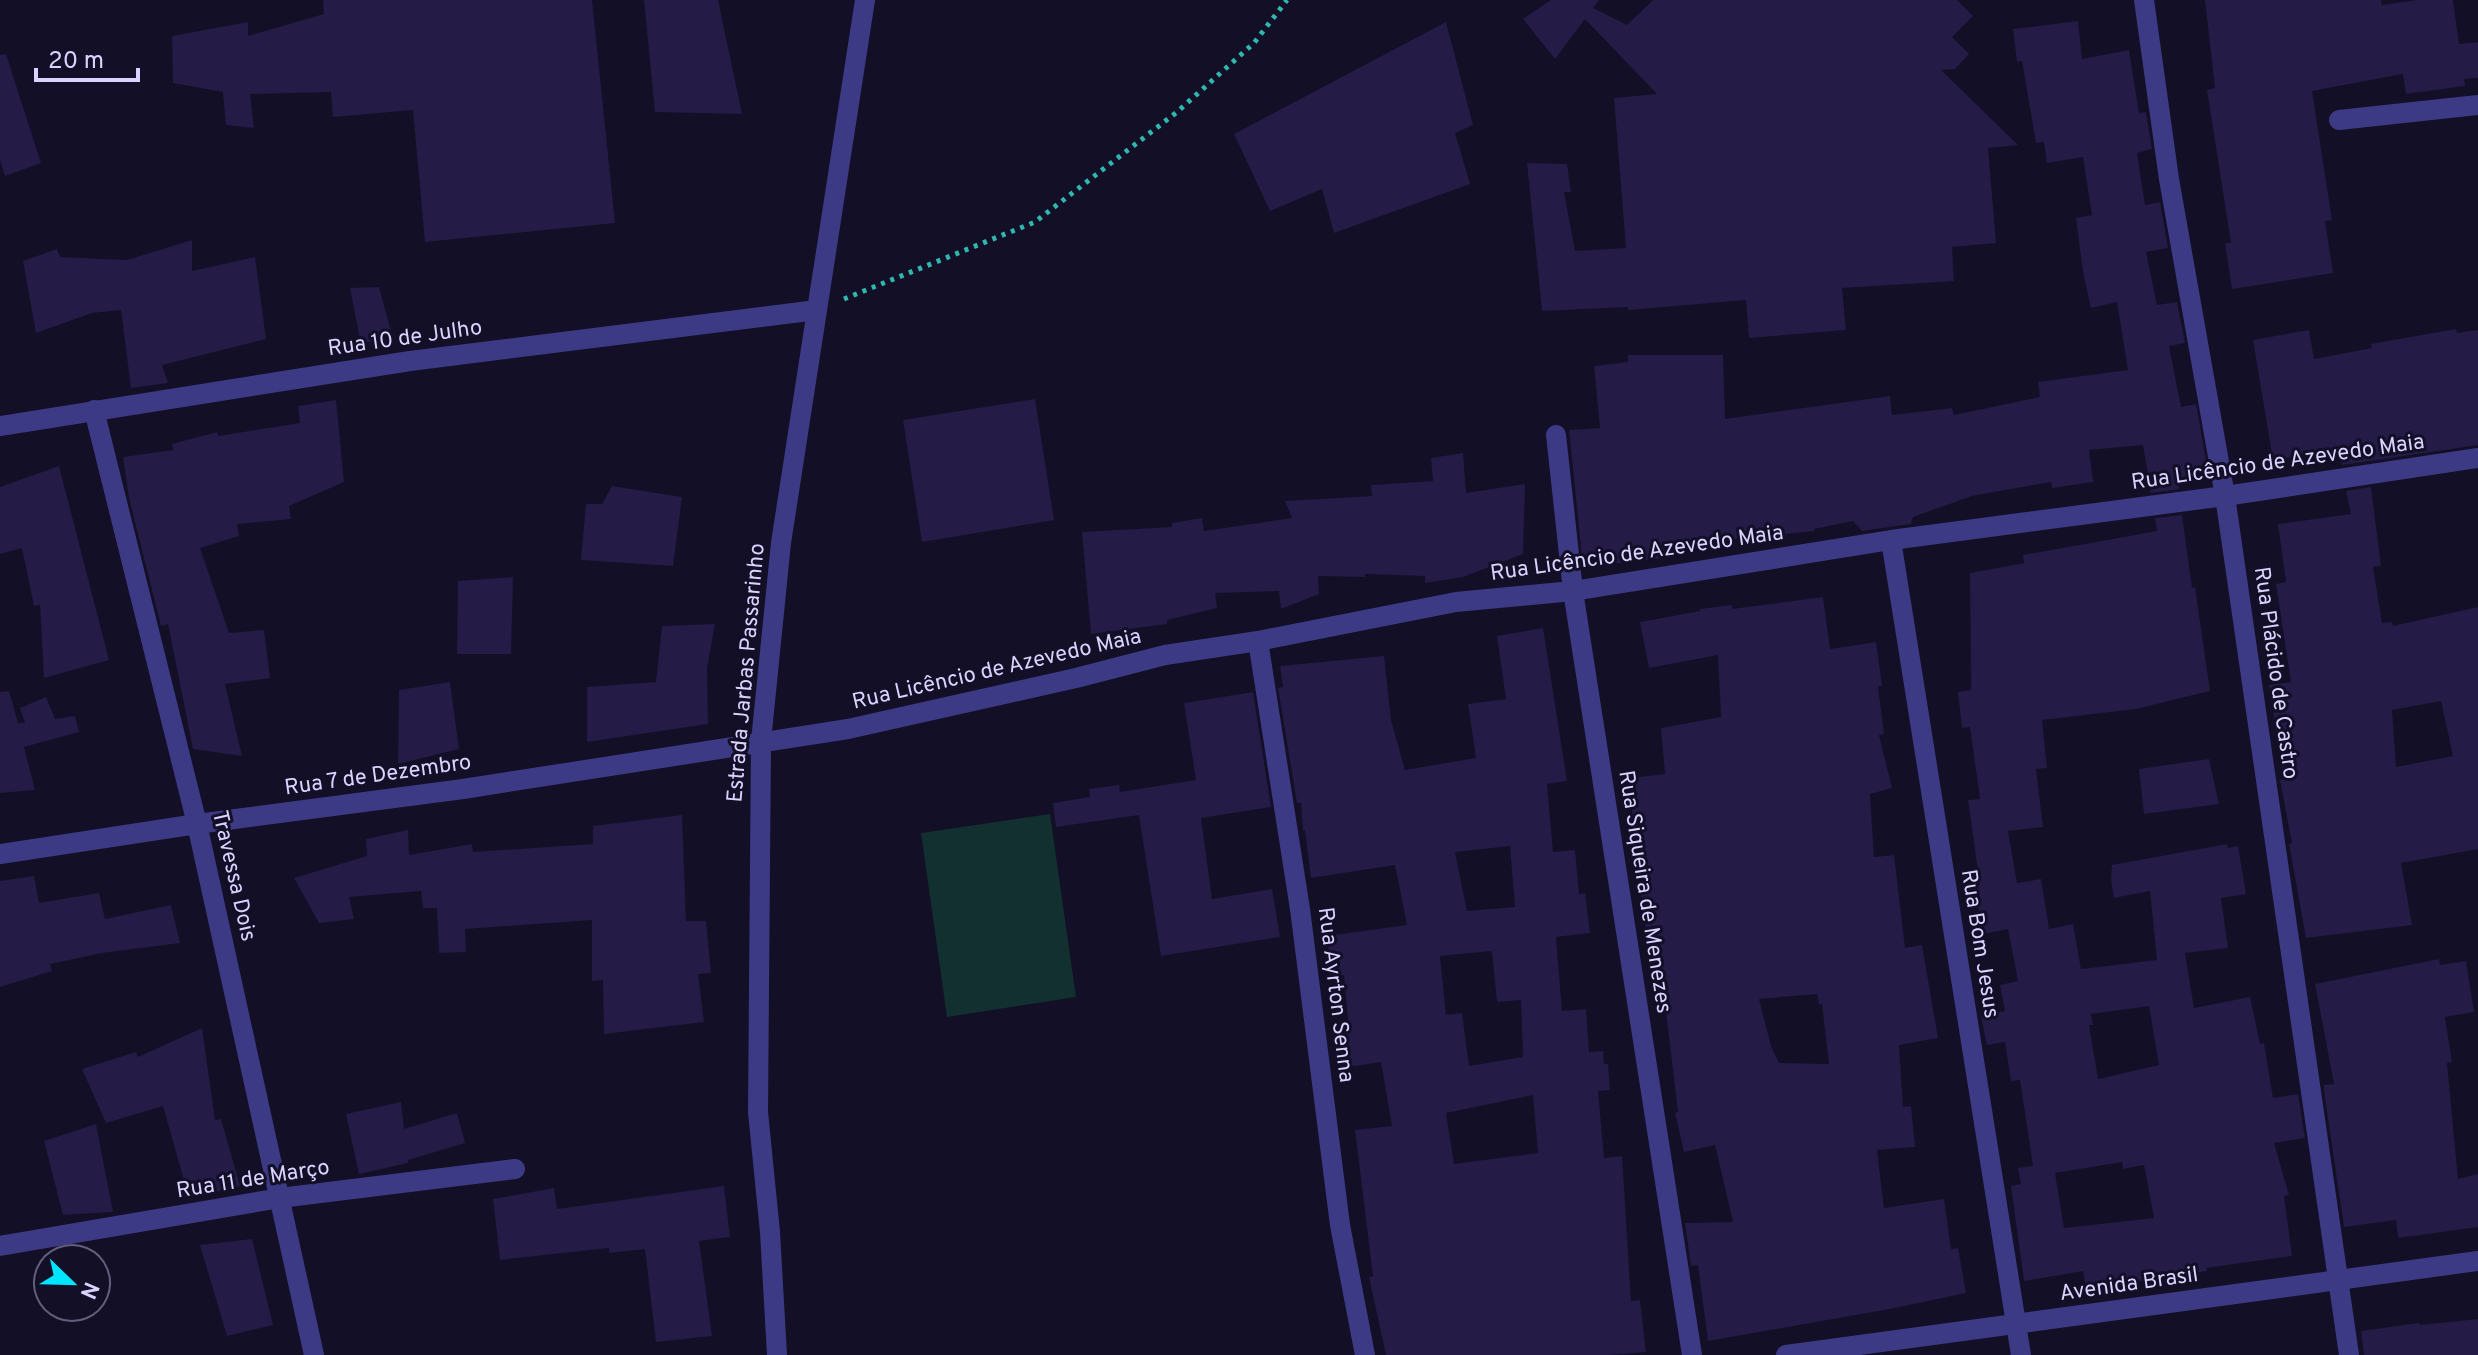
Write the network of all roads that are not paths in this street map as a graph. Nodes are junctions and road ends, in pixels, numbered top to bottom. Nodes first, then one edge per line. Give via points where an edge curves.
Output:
1 (865, 0) edge
2 (2144, 0) edge
3 (2478, 105) edge
4 (2339, 120) dead end
5 (817, 310) junction
6 (94, 410) junction
7 (0, 426) edge
8 (1556, 435) dead end
9 (2478, 458) edge
10 (2225, 496) junction
11 (1891, 540) junction
12 (1573, 591) junction
13 (1258, 641) junction
14 (761, 741) junction
15 (197, 824) junction
16 (0, 854) edge
17 (515, 1169) dead end
18 (280, 1198) junction
19 (0, 1246) edge
20 (2478, 1261) edge
21 (2339, 1279) junction
22 (2016, 1325) junction
23 (314, 1355) edge
24 (777, 1355) edge
25 (1365, 1355) edge
26 (1692, 1355) edge
27 (1786, 1355) edge
28 (2021, 1355) edge
29 (2349, 1355) edge

1 - 5 street, Estrada Jarbas Passarinho
2 - 10 street, Rua Plácido de Castro via 2169,179
3 - 4 street
5 - 6 street, Rua 10 de Julho via 410,361
5 - 14 street, Estrada Jarbas Passarinho via 781,543
6 - 7 street, Rua 10 de Julho
6 - 15 street, Travessa Dois
8 - 12 street, Rua Siqueira de Menezes
9 - 10 street, Rua Licêncio de Azevedo Maia
10 - 11 street, Rua Licêncio de Azevedo Maia
10 - 21 street, Rua Plácido de Castro
11 - 12 street, Rua Licêncio de Azevedo Maia
11 - 22 street, Rua Bom Jesus
12 - 13 street, Rua Licêncio de Azevedo Maia via 1456,602
12 - 26 street, Rua Siqueira de Menezes
13 - 14 street, Rua Licêncio de Azevedo Maia via 1165,655 848,729
13 - 25 street, Rua Ayrton Senna via 1300,909 1340,1225
14 - 15 street, Rua 7 de Dezembro via 463,789
14 - 24 street, Estrada Jarbas Passarinho via 758,1112
15 - 16 street, Rua 7 de Dezembro
15 - 18 street, Travessa Dois
17 - 18 street, Rua 11 de Março
18 - 19 street, Rua 11 de Março
18 - 23 street, Travessa Dois
20 - 21 street, Avenida Brasil
21 - 22 street, Avenida Brasil
21 - 29 street, Rua Plácido de Castro
22 - 27 street, Avenida Brasil
22 - 28 street, Rua Bom Jesus

